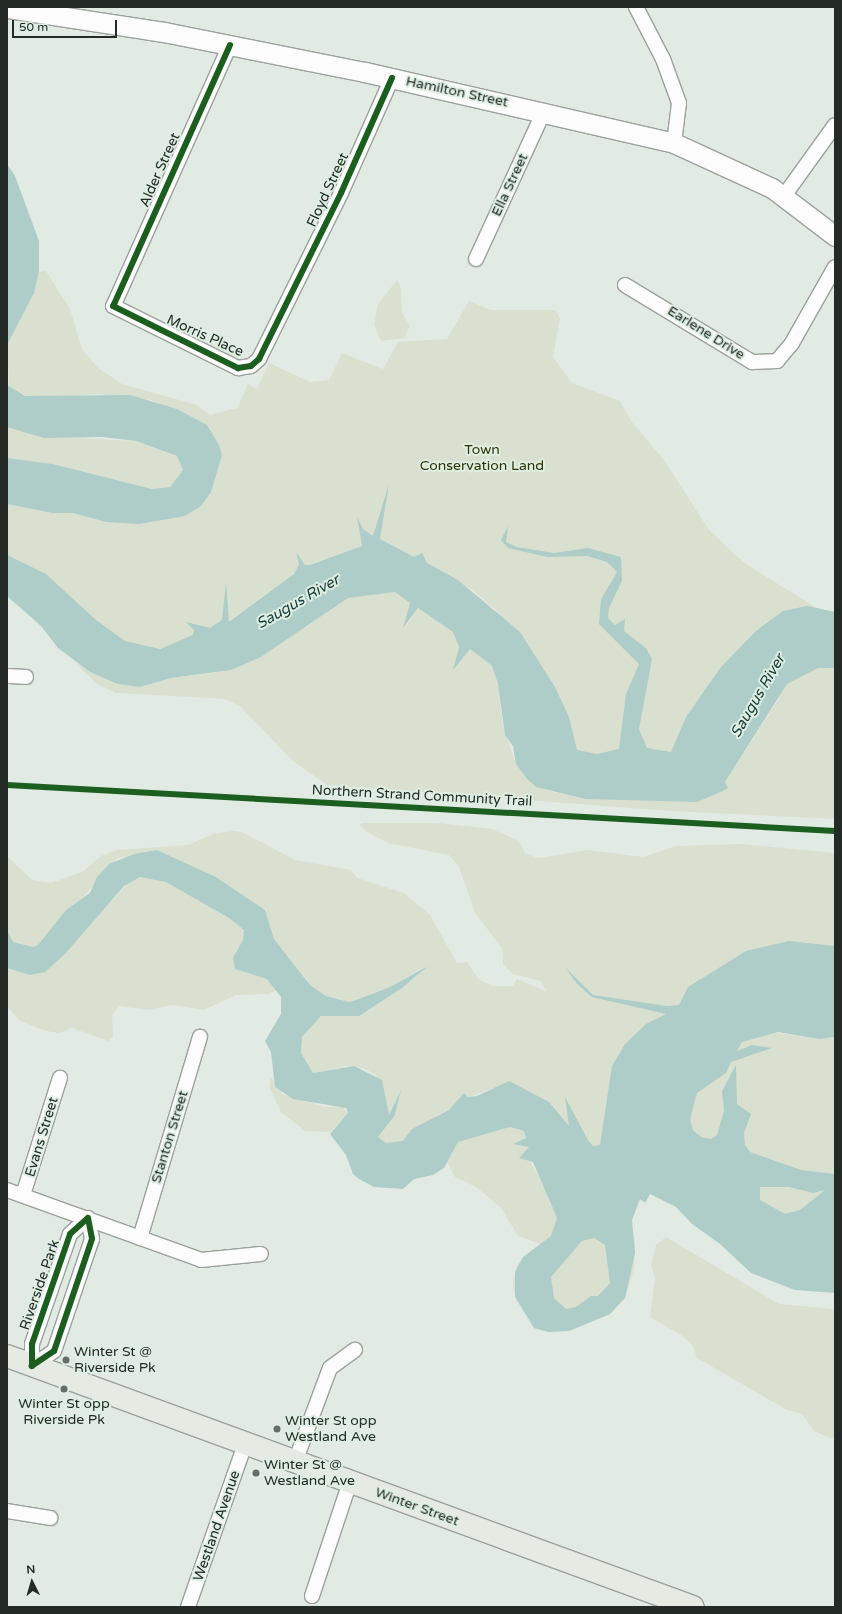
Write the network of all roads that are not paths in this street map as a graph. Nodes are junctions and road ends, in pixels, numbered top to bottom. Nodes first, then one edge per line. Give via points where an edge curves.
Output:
1 (636, 7) edge
2 (7, 8) edge
3 (75, 12) edge
4 (230, 45) junction
5 (392, 78) junction
6 (544, 111) junction
7 (835, 125) edge
8 (674, 143) junction
9 (784, 196) junction
10 (835, 236) edge
11 (476, 259) dead end
12 (835, 267) edge
13 (625, 285) dead end
14 (113, 306) joint
15 (283, 310) joint
16 (7, 676) edge
17 (26, 677) dead end
18 (200, 1037) dead end
19 (60, 1078) dead end
20 (7, 1190) edge
21 (23, 1196) junction
22 (88, 1218) junction
23 (140, 1238) junction
24 (261, 1254) dead end
25 (354, 1350) dead end
26 (7, 1356) edge
27 (32, 1366) junction
28 (245, 1444) junction
29 (294, 1462) junction
30 (350, 1482) junction
31 (7, 1511) edge
32 (50, 1518) dead end
33 (312, 1596) dead end
34 (188, 1607) edge
35 (693, 1607) edge

1 - 8 street via 662,59 679,103
2 - 3 main road, Hamilton Street
3 - 4 main road, Hamilton Street
4 - 5 main road, Hamilton Street
4 - 14 street, Alder Street
5 - 6 main road, Hamilton Street
5 - 15 street, Floyd Street
6 - 8 main road, Hamilton Street
6 - 11 street, Ella Street
7 - 9 street
8 - 9 main road, Hamilton Street via 737,170
9 - 10 main road, Hamilton Street
12 - 13 street, Earlene Drive via 792,343 777,361 752,362
14 - 15 street, Morris Place via 238,368 251,366 259,359
16 - 17 street
18 - 23 street, Stanton Street
19 - 21 street, Evans Street
20 - 21 street
21 - 22 street
22 - 23 street
22 - 27 street, Riverside Park via 70,1234 32,1344
22 - 27 street via 92,1239 54,1351
23 - 24 street via 201,1260
25 - 29 street via 330,1368
26 - 27 main road, Winter Street
27 - 28 main road, Winter Street
28 - 29 main road, Winter Street
28 - 34 street, Westland Avenue
29 - 30 main road, Winter Street
30 - 33 street
30 - 35 main road, Winter Street
31 - 32 street

